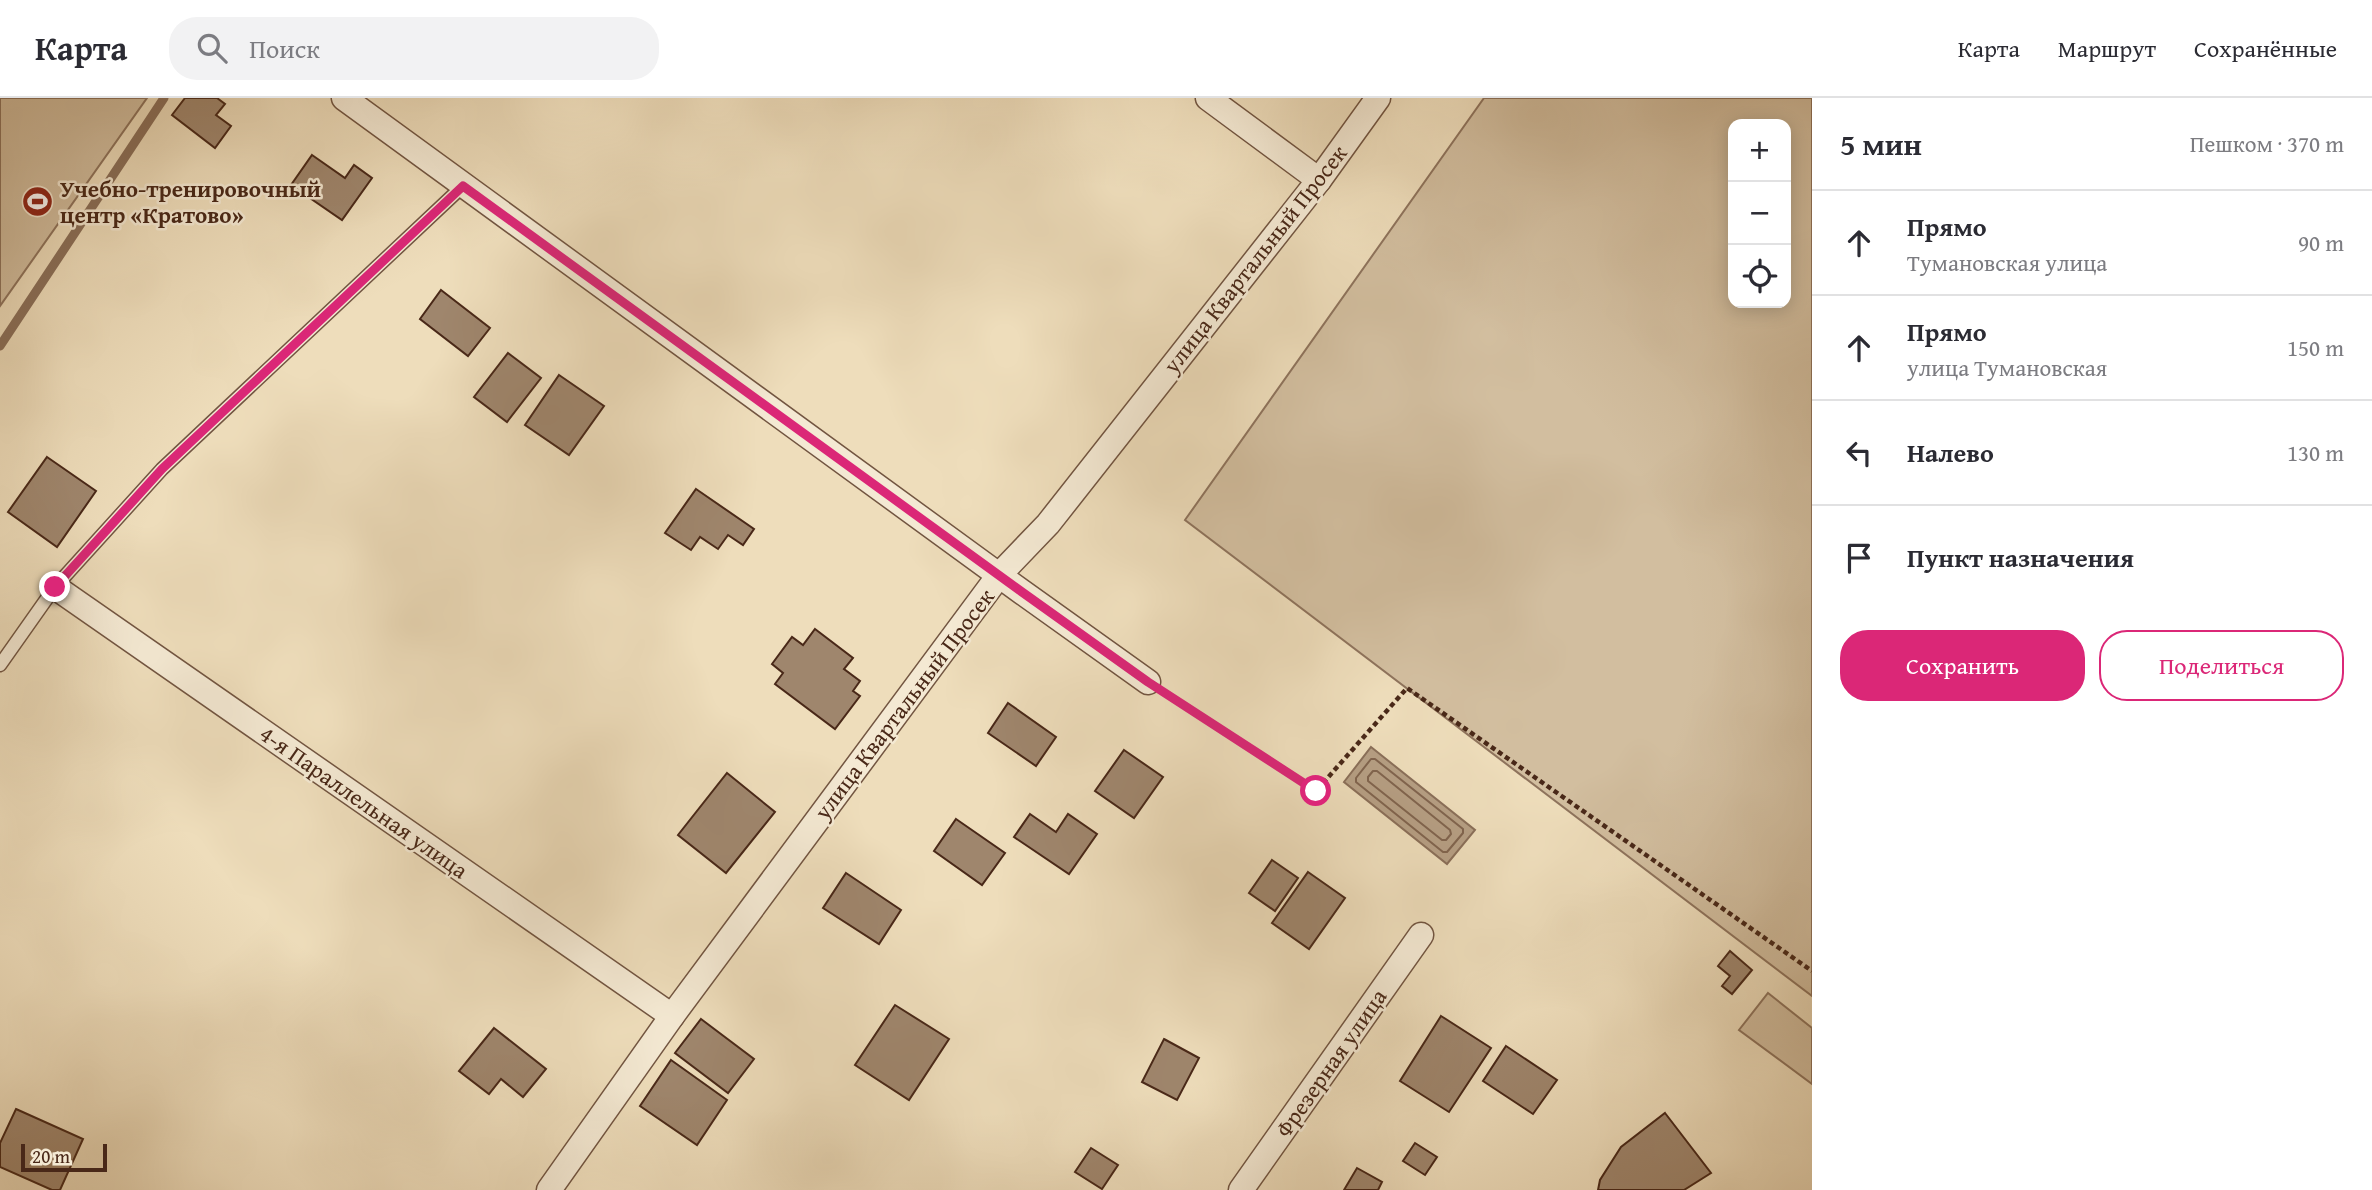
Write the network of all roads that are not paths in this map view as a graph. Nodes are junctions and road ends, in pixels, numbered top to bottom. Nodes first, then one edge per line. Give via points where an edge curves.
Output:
1 (344, 98) edge
2 (1208, 98) edge
3 (1378, 98) edge
4 (1319, 180) junction
5 (463, 186) junction
6 (1000, 575) junction
7 (55, 587) junction
8 (0, 665) edge
9 (1148, 682) road end
10 (1421, 935) dead end
11 (672, 1016) junction
12 (549, 1190) edge
13 (1241, 1190) edge

1 - 5 street
2 - 4 street
3 - 4 street, улица Квартальный Просек
4 - 6 street, улица Квартальный Просек via 1048,524
5 - 6 street
5 - 7 lane via 162,469
6 - 9 street
6 - 11 street, улица Квартальный Просек
7 - 8 lane
7 - 11 street, 4-я Параллельная улица
10 - 13 street, Фрезерная улица
11 - 12 street, улица Квартальный Просек

